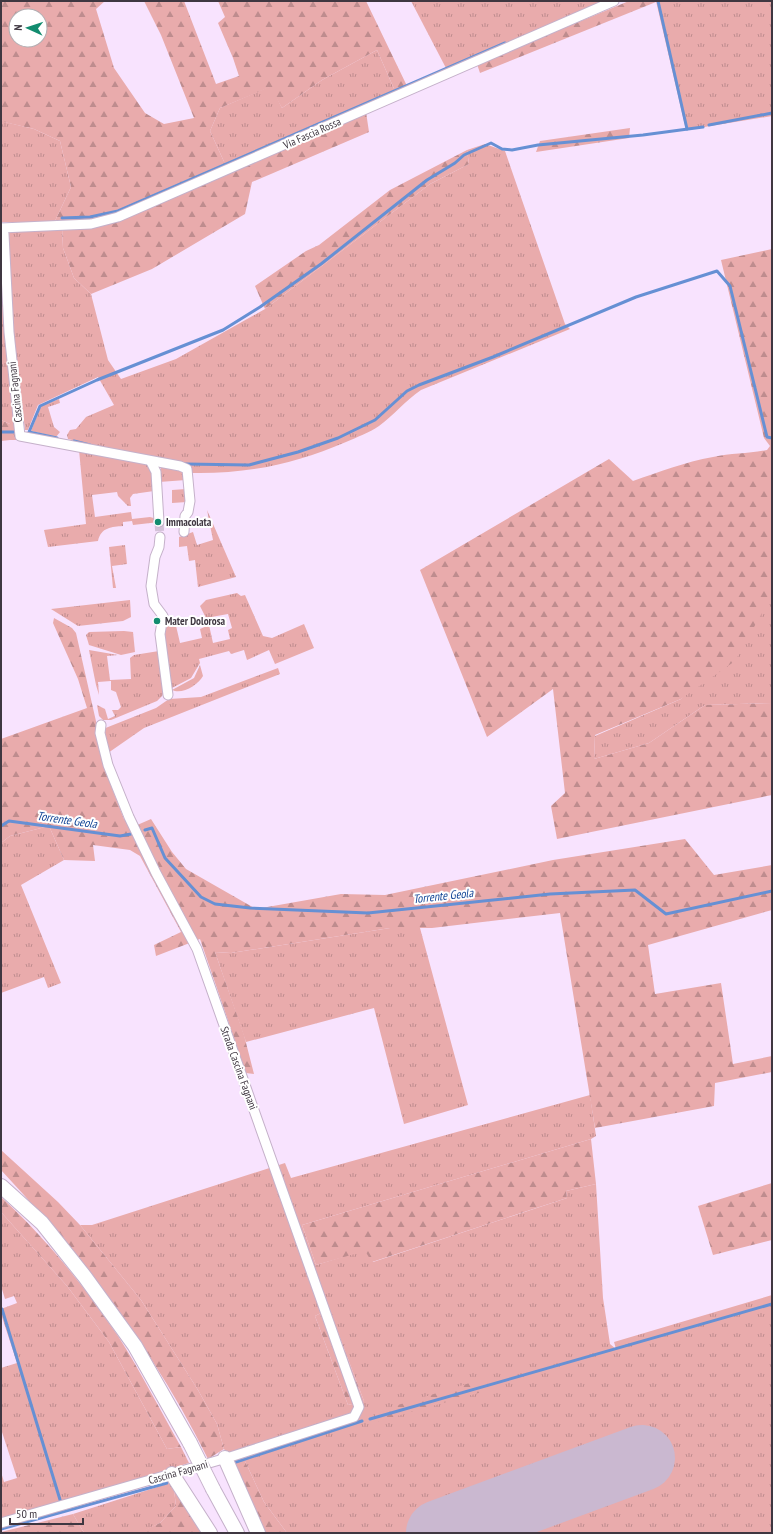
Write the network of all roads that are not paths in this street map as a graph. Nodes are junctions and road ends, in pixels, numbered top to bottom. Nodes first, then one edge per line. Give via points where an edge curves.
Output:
1 (614, 1) edge
2 (1, 228) edge
3 (151, 462) junction
4 (159, 522) tunnel mouth
5 (184, 532) dead end
6 (160, 537) tunnel mouth
7 (168, 695) dead end
8 (101, 725) dead end
9 (1, 1186) edge
10 (354, 1417) joint
11 (225, 1458) junction
12 (172, 1474) junction
13 (1, 1523) edge
14 (210, 1533) edge
15 (237, 1533) edge
16 (258, 1533) edge

1 - 2 street, Via Fascia Rossa via 118,217 91,224
2 - 3 street, Cascina Fagnani via 4,234 9,332 20,436
3 - 4 street via 156,472
3 - 5 street via 186,469 190,501 185,516
6 - 7 street via 154,557 151,586 154,604 163,616 160,634
8 - 10 street, Strada Cascina Fagnani via 100,734 108,765 129,817 197,949 358,1399 360,1407
9 - 15 highway, bridge via 42,1223 135,1346
10 - 11 street, Cascina Fagnani
11 - 12 street, Cascina Fagnani
11 - 16 highway
12 - 13 street, Cascina Fagnani
12 - 14 highway

